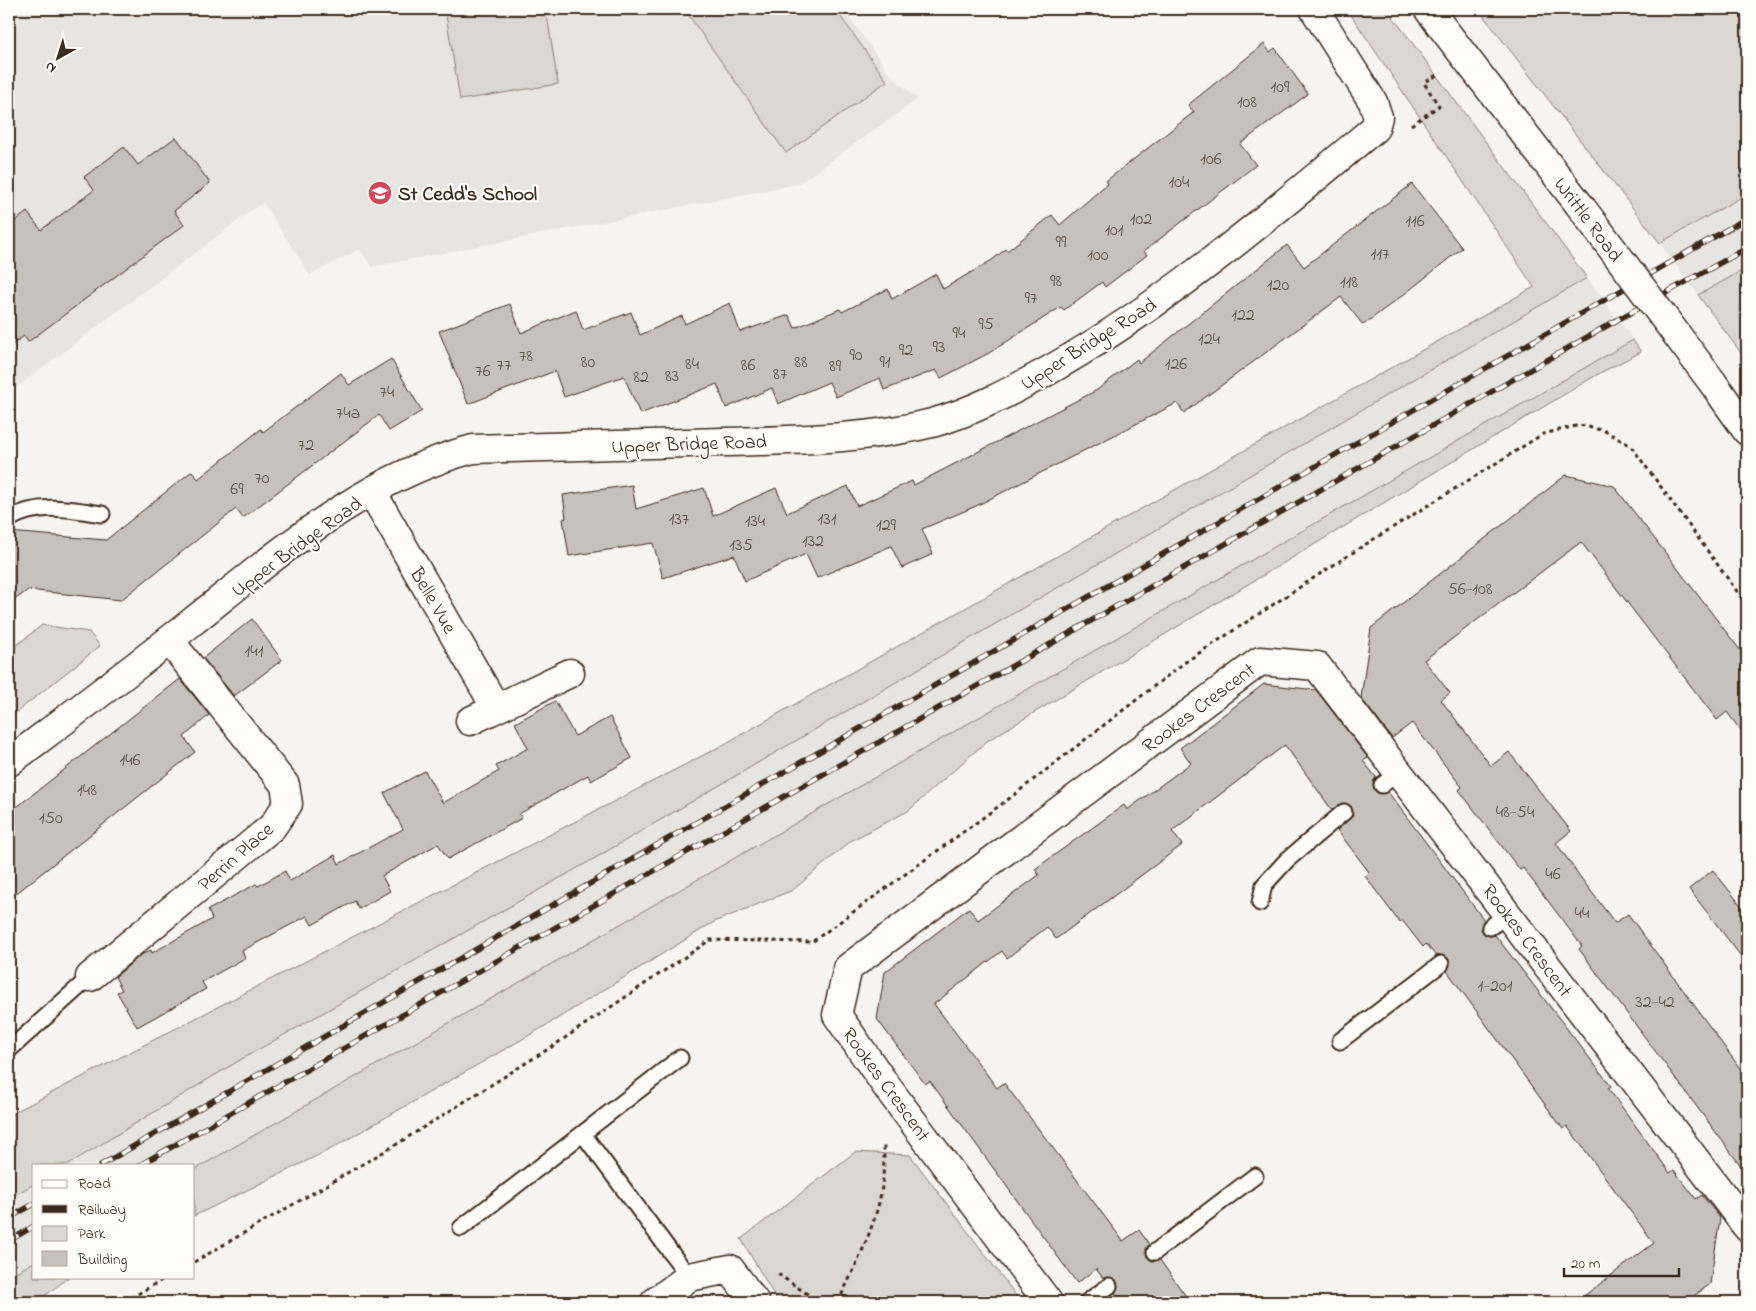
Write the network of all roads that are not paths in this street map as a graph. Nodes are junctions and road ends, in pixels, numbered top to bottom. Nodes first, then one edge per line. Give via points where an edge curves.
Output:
1 (1314, 9) edge
2 (1428, 9) edge
3 (1747, 431) edge
4 (372, 492) junction
5 (102, 514) dead end
6 (9, 519) edge
7 (170, 640) junction
8 (570, 674) dead end
9 (496, 708) junction
10 (470, 721) dead end
11 (9, 762) edge
12 (1344, 812) dead end
13 (1260, 903) dead end
14 (1441, 964) dead end
15 (90, 977) joint
16 (1340, 1041) dead end
17 (9, 1050) edge
18 (680, 1058) dead end
19 (583, 1134) junction
20 (1255, 1176) dead end
21 (1747, 1227) edge
22 (461, 1228) dead end
23 (1155, 1252) dead end
24 (689, 1277) junction
25 (1109, 1286) dead end
26 (655, 1302) edge
27 (755, 1302) edge
28 (1048, 1302) edge
29 (1087, 1302) edge

1 - 4 street, Upper Bridge Road via 1373,102 1378,117 1375,128 1144,310 1082,352 1006,394 935,422 893,432 831,439 473,449 408,471
2 - 3 street, Writtle Road, bridge via 1581,207
4 - 7 street, Upper Bridge Road via 281,552
4 - 9 street, Belle Vue
5 - 6 lane via 41,508
7 - 11 street, Upper Bridge Road
7 - 15 street, Perrin Place via 285,785 288,804 272,827
8 - 9 street
9 - 10 street
12 - 13 lane via 1286,860 1264,885
14 - 16 lane
15 - 17 lane
18 - 19 lane
19 - 22 lane
19 - 24 lane
20 - 23 lane
21 - 28 street, Rookes Crescent via 1499,921 1390,779 1317,666 1260,661 848,968 837,1015
24 - 26 street
24 - 27 street via 730,1269
25 - 29 lane

